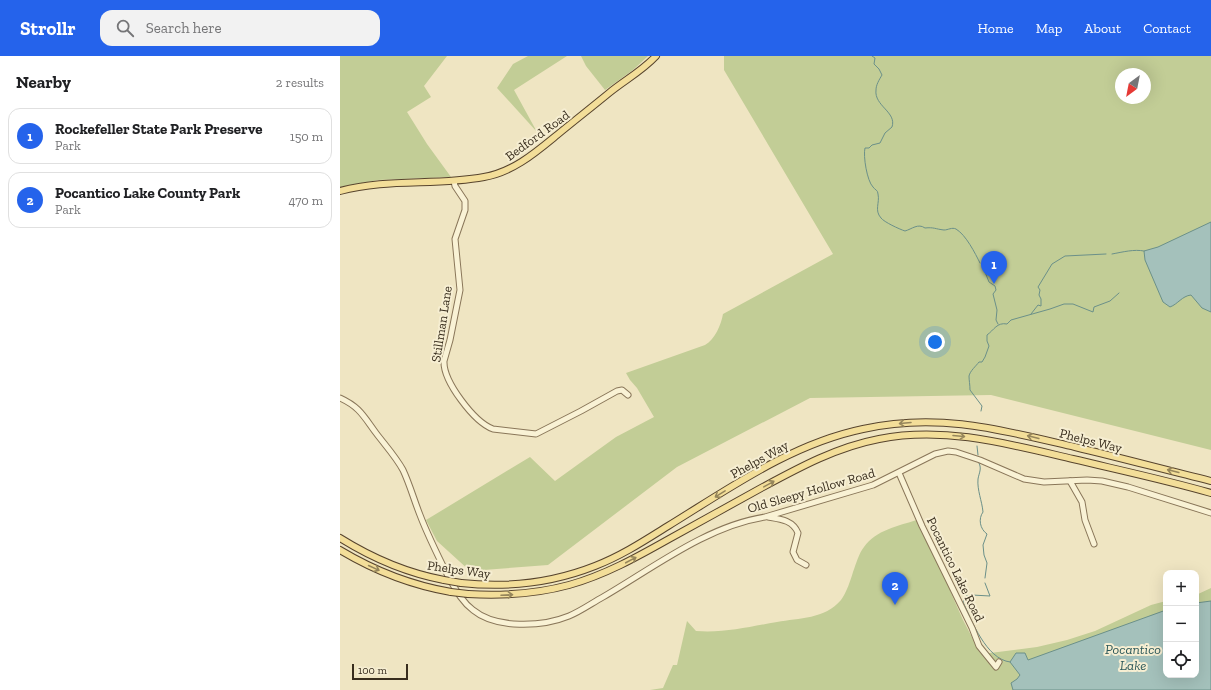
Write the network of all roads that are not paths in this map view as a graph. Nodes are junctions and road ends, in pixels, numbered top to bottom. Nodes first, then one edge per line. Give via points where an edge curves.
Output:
1 (656, 56) edge
2 (454, 181) junction
3 (340, 191) edge
4 (628, 395) dead end
5 (340, 398) edge
6 (899, 473) junction
7 (1153, 477) junction
8 (1202, 478) junction
9 (1070, 480) junction
10 (1211, 481) edge
11 (1211, 493) edge
12 (1211, 513) edge
13 (765, 517) junction
14 (340, 538) edge
15 (1094, 544) dead end
16 (340, 550) edge
17 (806, 565) dead end
18 (999, 662) dead end

1 - 2 main road, Bedford Road via 639,72 511,168 498,174
2 - 3 main road, Bedford Road via 362,185
2 - 4 street, Stillman Lane via 464,201 465,210 455,239 460,290 444,367 464,404 486,426 493,429 536,434 617,391 622,390
5 - 13 street, Old Sleepy Hollow Road via 358,408 398,462 429,537 460,596 477,613 495,621 516,624 556,620 580,611 671,556 713,534 732,525
6 - 9 street, Old Sleepy Hollow Road via 935,454 948,451 980,460 1024,479 1044,482
6 - 13 street, Old Sleepy Hollow Road via 873,485
6 - 18 street, Pocantico Lake Road via 979,646 996,667
7 - 8 main road via 1159,475 1195,484
7 - 11 main road, Phelps Way
16 -> 7 main road, Phelps Way, bridge via 394,577 451,592 503,595 560,587 590,578 636,557 814,460 848,447 888,437 929,434 974,437
8 - 10 main road, Phelps Way
8 -> 14 main road, Phelps Way, bridge via 992,428 940,422 908,422 853,431 783,457 640,543 596,566 558,578 498,585 444,580 393,566
9 - 12 street, Old Sleepy Hollow Road via 1115,484
9 - 15 street via 1082,502 1085,520
13 - 17 street via 787,520 794,526 798,533 793,552 797,560

